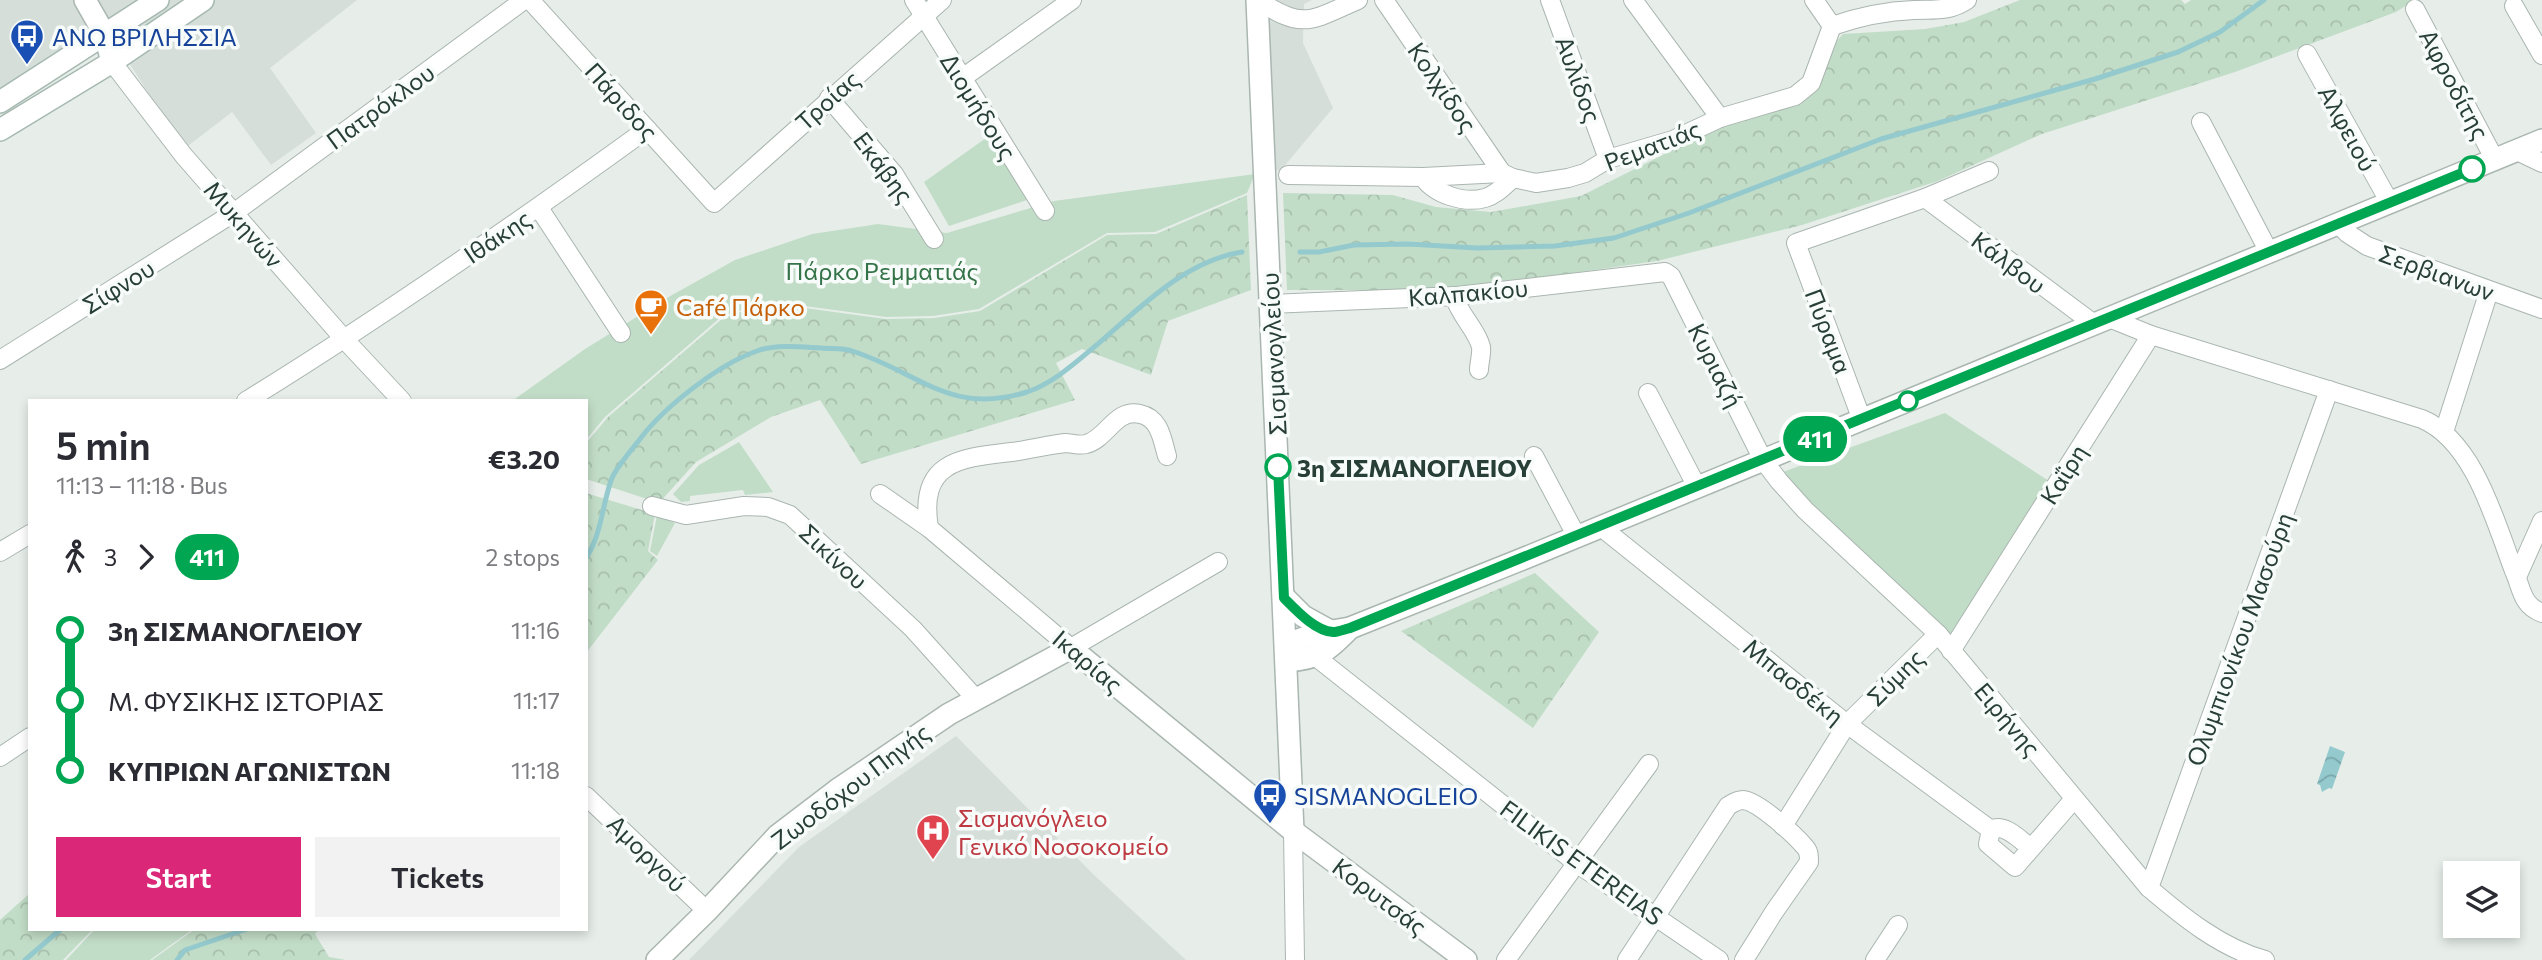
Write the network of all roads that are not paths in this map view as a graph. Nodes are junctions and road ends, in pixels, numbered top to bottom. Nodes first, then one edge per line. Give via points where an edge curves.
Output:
1 (85, 0) edge
2 (158, 0) edge
3 (203, 0) edge
4 (524, 0) edge
5 (530, 0) edge
6 (942, 0) edge
7 (1072, 0) edge
8 (1258, 0) edge
9 (1358, 0) edge
10 (1384, 0) edge
11 (1550, 0) edge
12 (1633, 0) edge
13 (1814, 0) edge
14 (1967, 0) edge
15 (2514, 6) dead end
16 (918, 8) edge
17 (2415, 9) dead end
18 (1832, 26) junction
19 (105, 35) junction
20 (2307, 54) dead end
21 (2542, 55) edge
22 (112, 62) junction
23 (961, 79) junction
24 (829, 98) junction
25 (0, 102) edge
26 (1720, 118) junction
27 (2201, 122) dead end
28 (648, 129) junction
29 (0, 131) edge
30 (2542, 140) edge
31 (2517, 151) junction
32 (1608, 159) junction
33 (2495, 160) junction
34 (2542, 163) edge
35 (1989, 171) dead end
36 (1288, 175) dead end
37 (1507, 176) junction
38 (1423, 177) junction
39 (1925, 198) junction
40 (714, 202) joint
41 (2390, 203) junction
42 (540, 208) junction
43 (1045, 211) dead end
44 (235, 212) junction
45 (2338, 224) junction
46 (934, 239) dead end
47 (2269, 252) junction
48 (1665, 272) joint
49 (2488, 291) junction
50 (1454, 296) junction
51 (1270, 304) junction
52 (2542, 309) edge
53 (2102, 321) junction
54 (621, 333) dead end
55 (2151, 335) junction
56 (345, 340) junction
57 (0, 360) edge
58 (1479, 370) dead end
59 (2329, 390) junction
60 (1648, 393) dead end
61 (249, 399) edge
62 (400, 399) edge
63 (1862, 420) junction
64 (2444, 432) junction
65 (1167, 456) dead end
66 (1534, 456) dead end
67 (1763, 460) junction
68 (1697, 487) junction
69 (880, 494) dead end
70 (652, 506) dead end
71 (2542, 522) edge
72 (1601, 527) junction
73 (929, 528) junction
74 (28, 535) edge
75 (1577, 537) junction
76 (0, 552) edge
77 (1217, 562) dead end
78 (2517, 578) junction
79 (1284, 598) junction
80 (2542, 613) edge
81 (1341, 630) junction
82 (1938, 634) junction
83 (1071, 648) junction
84 (1951, 651) junction
85 (1287, 652) junction
86 (1316, 657) junction
87 (976, 699) junction
88 (1847, 724) junction
89 (28, 738) edge
90 (0, 757) edge
91 (1649, 764) dead end
92 (588, 798) edge
93 (2074, 799) junction
94 (1783, 826) junction
95 (1991, 830) junction
96 (1293, 831) junction
97 (2031, 848) junction
98 (1575, 862) junction
99 (2149, 888) junction
100 (707, 911) junction
101 (1656, 918) junction
102 (1898, 925) dead end
103 (657, 960) edge
104 (1295, 960) edge
105 (1466, 960) edge
106 (1506, 960) edge
107 (1627, 960) edge
108 (1719, 960) edge
109 (1744, 960) edge
110 (1875, 960) edge
111 (2265, 960) edge

1 - 19 street, Μυκηνών
2 - 19 street
3 - 22 street
4 - 44 street, Πατρόκλου
5 - 28 street, Πάριδος
6 - 16 street, Τροίας
7 - 23 street
8 - 9 street via 1285,17 1306,20
8 - 51 street, Σισμανογλείου
10 - 37 street, Κολχίδος
11 - 32 street, Αυλίδος
12 - 26 street
13 - 18 street
14 - 18 street via 1944,10 1856,18
15 - 21 street
16 - 23 street, Διομήδους
16 - 24 street, Τροίας
17 - 33 street, Αφροδίτης
18 - 26 street, Ρεματιάς via 1811,83 1795,96
19 - 22 street, Μυκηνών
19 - 25 street
20 - 41 street, Αλφειού
22 - 29 street
22 - 44 street, Μυκηνών via 184,156
23 - 43 street, Διομήδους
24 - 40 street, Τροίας
24 - 46 street, Εκάβης via 894,174
26 - 32 street, Ρεματιάς via 1672,140
27 - 47 street
28 - 40 street, Πάριδος
28 - 42 street, Ιθάκης
30 - 31 street
31 - 33 street
31 - 34 street
32 - 37 street, Ρεματιάς via 1568,178 1536,183
33 - 41 street
35 - 39 street
36 - 38 street, Ρεματιάς
37 - 38 street, Ρεματιάς
37 - 38 street via 1500,190 1467,200 1429,186
39 - 53 street, Κάλβου
39 - 63 street, Πύραμα via 1796,243
41 - 45 street
42 - 54 street
42 - 56 street, Ιθάκης
44 - 56 street, Μυκηνών
44 - 57 street, Σίφνου
45 - 47 street
45 - 49 street, Σερβιανων via 2367,246
47 - 53 street
48 - 50 street, Καλπακίου
48 - 67 street, Κυριαζή
49 - 52 street, Σερβιανων
49 - 64 street
50 - 51 street, Καλπακίου
50 - 58 street via 1481,348
51 - 79 street, Σισμανογλείου
53 - 55 street
53 - 63 street
55 - 59 street
55 - 84 street, Καΐρη
56 - 61 street, Ιθάκης
56 - 62 street, Μυκηνών
59 - 64 street via 2422,419
59 - 99 street, Ολυμπιονίκου Μασούρη
60 - 68 street
63 - 67 street
64 - 78 street via 2460,449 2481,487
65 - 73 street via 1156,424 1136,413 1125,414 1088,444 1062,443 961,459 943,469 933,483 926,510
66 - 75 street
67 - 68 street
67 - 82 street, Ειρήνης via 1805,510
68 - 72 street
69 - 73 street, Ικαρίας
70 - 87 street, Σικίνου via 686,515 744,506 768,507 790,515 913,629
71 - 78 street
72 - 75 street
72 - 88 street, Μπασδέκη
73 - 83 street, Ικαρίας
74 - 76 street
75 - 81 street
77 - 83 street
78 - 80 street via 2526,602
79 - 81 street via 1303,616
79 - 85 street, Σισμανογλείου
81 - 85 street via 1314,634
81 - 86 street via 1332,647
82 - 84 street, Ειρήνης
82 - 88 street, Σύμης
83 - 87 street, Ζωοδόχου Πηγής
83 - 96 street, Ικαρίας
84 - 93 street, Ειρήνης
85 - 86 street
85 - 96 street, Σισμανογλείου
86 - 98 street, FILIKIS ETEREIAS
87 - 100 street, Ζωοδόχου Πηγής via 863,771 778,835
88 - 94 street, Σύμης
88 - 95 street, Μπασδέκη
89 - 90 street
91 - 98 street
92 - 100 street, Αμοργού
93 - 97 street
93 - 99 street, Ειρήνης
94 - 101 street via 1744,800 1728,806
94 - 109 street via 1805,847 1809,862
95 - 97 street, Μπασδέκη via 2004,828
95 - 97 street, Μπασδέκη via 1988,844 2015,867
96 - 104 street, Σισμανογλείου
96 - 105 street, Κορυτσάς
98 - 101 street, FILIKIS ETEREIAS
98 - 106 street
99 - 111 street, Ειρήνης via 2218,940
100 - 103 street, Ζωοδόχου Πηγής
101 - 107 street
101 - 108 street, FILIKIS ETEREIAS
102 - 110 street

